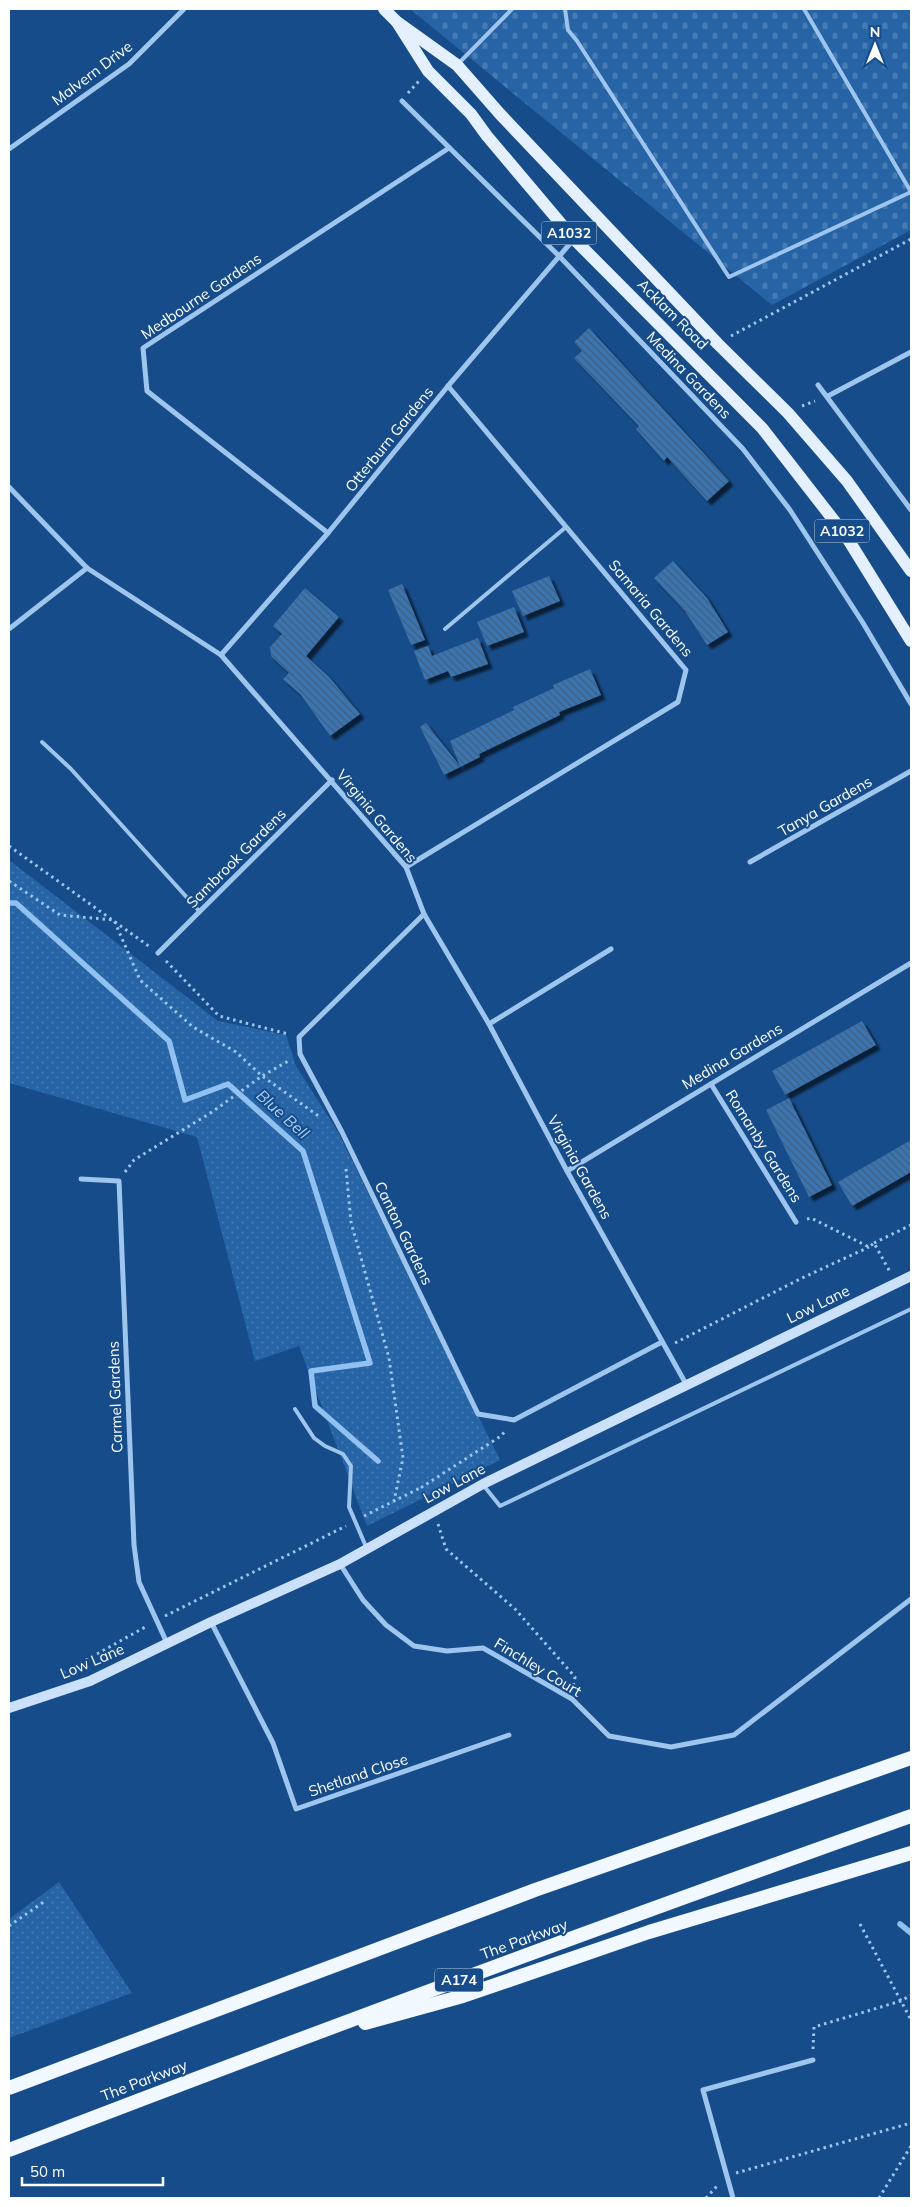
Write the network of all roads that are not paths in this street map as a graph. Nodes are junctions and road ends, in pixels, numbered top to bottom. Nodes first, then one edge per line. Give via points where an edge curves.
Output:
1 (184, 9) edge
2 (384, 9) edge
3 (512, 9) edge
4 (565, 9) edge
5 (804, 9) edge
6 (397, 22) junction
7 (457, 65) junction
8 (402, 100) road end
9 (449, 148) junction
10 (9, 149) edge
11 (911, 192) edge
12 (574, 239) junction
13 (560, 257) junction
14 (911, 352) edge
15 (818, 385) dead end
16 (448, 386) junction
17 (828, 396) junction
18 (9, 487) edge
19 (911, 510) edge
20 (566, 527) junction
21 (328, 533) junction
22 (88, 568) junction
23 (911, 571) edge
24 (9, 629) edge
25 (446, 629) dead end
26 (911, 641) edge
27 (221, 654) junction
28 (911, 704) edge
29 (42, 742) dead end
30 (911, 770) edge
31 (332, 780) junction
32 (750, 862) dead end
33 (406, 867) junction
34 (200, 912) junction
35 (424, 914) junction
36 (612, 949) dead end
37 (158, 953) dead end
38 (911, 963) edge
39 (489, 1024) junction
40 (711, 1084) junction
41 (567, 1171) junction
42 (81, 1179) dead end
43 (796, 1222) road end
44 (911, 1276) edge
45 (911, 1309) edge
46 (662, 1342) junction
47 (686, 1384) junction
48 (295, 1409) dead end
49 (483, 1484) junction
50 (367, 1549) junction
51 (340, 1564) junction
52 (911, 1599) edge
53 (211, 1622) junction
54 (167, 1643) junction
55 (9, 1708) edge
56 (509, 1735) dead end
57 (911, 1758) edge
58 (911, 1816) edge
59 (911, 1853) edge
60 (271, 2049) junction
61 (813, 2060) road end
62 (9, 2088) edge
63 (9, 2150) edge
64 (733, 2198) edge

1 - 10 street, Malvern Drive via 129,64
2 - 6 main road, Acklam Road / A1032
3 - 7 lane
4 - 11 lane via 568,30 728,277
5 - 11 lane
6 - 7 main road, Acklam Road / A1032
6 - 12 main road, Acklam Road / A1032 via 428,71 471,114
7 - 23 main road, Acklam Road / A1032 via 718,344 788,412 847,481
8 - 9 street, Medina Gardens
9 - 13 street, Medina Gardens
9 - 21 street, Medbourne Gardens via 143,348 146,391
12 - 13 street, Otterburn Gardens
12 - 26 main road, Acklam Road / A1032 via 762,428 846,536
13 - 16 street, Otterburn Gardens
13 - 28 street, Medina Gardens via 743,449 790,510
14 - 17 street
15 - 17 street
16 - 20 street, Samaria Gardens
16 - 21 street, Otterburn Gardens
17 - 19 street
18 - 22 street, Virginia Gardens
20 - 25 lane
20 - 33 street, Samaria Gardens via 686,670 678,702
21 - 27 street, Otterburn Gardens
22 - 24 street
22 - 27 street, Virginia Gardens
27 - 31 street, Virginia Gardens
29 - 34 lane via 71,769
30 - 32 street, Tanya Gardens
31 - 33 street, Virginia Gardens
31 - 34 street, Sambrook Gardens
33 - 35 street, Virginia Gardens
34 - 37 street, Sambrook Gardens
35 - 39 street, Virginia Gardens
35 - 46 street, Canton Gardens via 299,1037 300,1054 342,1132 478,1414 514,1420
36 - 39 street
38 - 40 street, Medina Gardens
39 - 41 street, Virginia Gardens
40 - 41 street, Medina Gardens
40 - 43 street, Romanby Gardens
41 - 46 street, Virginia Gardens
42 - 54 street, Carmel Gardens via 119,1181 134,1545 139,1582
44 - 47 main road, Low Lane
45 - 49 lane via 500,1506
46 - 47 street, Virginia Gardens
47 - 49 main road, Low Lane
48 - 50 lane via 314,1438 343,1454 351,1466 348,1507
49 - 50 main road, Low Lane
50 - 51 main road, Low Lane
51 - 52 street, Finchley Court via 363,1600 386,1625 414,1646 446,1651 482,1648 572,1699 610,1736 671,1746 734,1736
51 - 53 main road, Low Lane
53 - 54 main road, Low Lane
53 - 56 street, Shetland Close via 273,1743 296,1809
54 - 55 main road, Low Lane via 90,1681
57 - 62 highway via 535,1890
58 - 60 highway, The Parkway / A174
59 - 60 highway, A174 via 650,1932 463,1996
60 - 63 highway, The Parkway / A174
61 - 64 street via 703,2090

